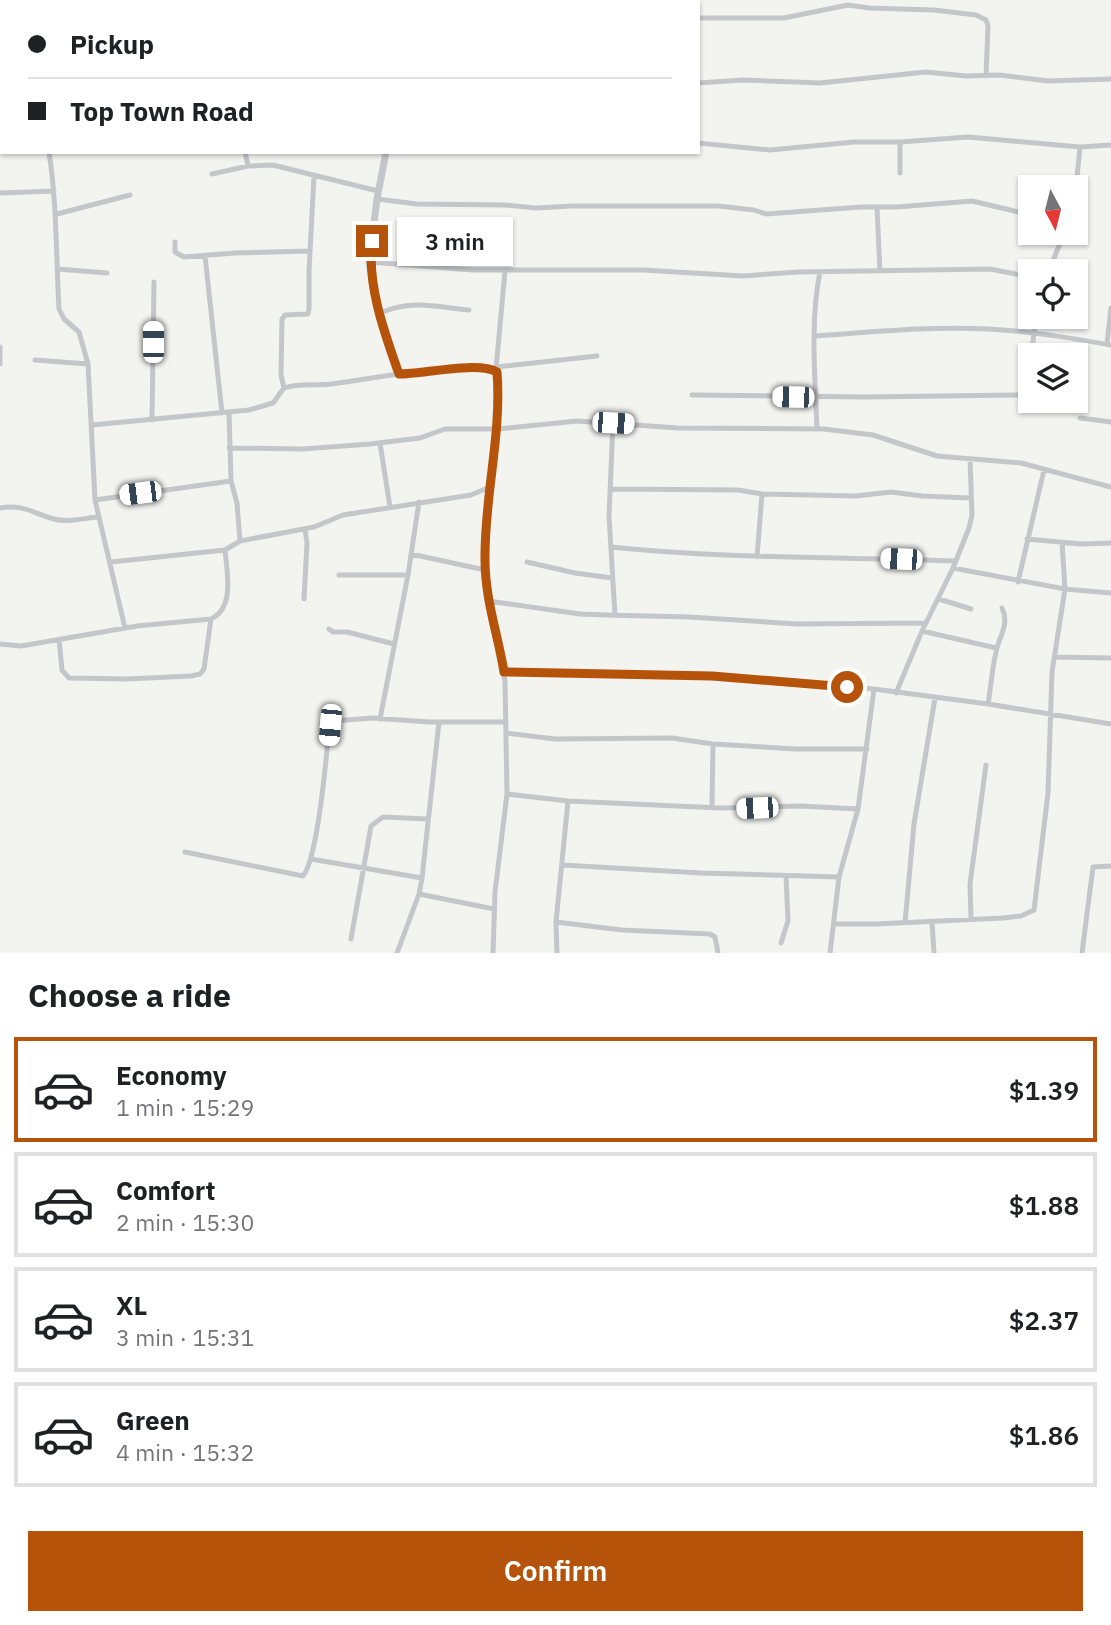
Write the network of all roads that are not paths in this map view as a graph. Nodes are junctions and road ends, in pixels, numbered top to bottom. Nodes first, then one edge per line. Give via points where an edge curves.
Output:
1 (847, 2) edge
2 (700, 18) edge
3 (986, 76) junction
4 (1111, 79) edge
5 (700, 83) edge
6 (900, 142) junction
7 (700, 144) edge
8 (1111, 145) edge
9 (1080, 147) junction
10 (49, 154) edge
11 (245, 154) edge
12 (386, 154) edge
13 (248, 166) junction
14 (900, 173) dead end
15 (212, 174) dead end
16 (1077, 175) edge
17 (314, 176) junction
18 (54, 191) junction
19 (0, 193) edge
20 (130, 195) dead end
21 (377, 195) junction
22 (877, 208) junction
23 (1018, 212) edge
24 (57, 214) junction
25 (175, 242) dead end
26 (310, 251) junction
27 (205, 256) junction
28 (369, 262) junction
29 (58, 269) junction
30 (505, 271) junction
31 (880, 271) junction
32 (820, 272) junction
33 (107, 273) dead end
34 (1018, 275) edge
35 (153, 282) dead end
36 (1111, 308) edge
37 (469, 310) dead end
38 (380, 313) junction
39 (1034, 329) edge
40 (1033, 332) junction
41 (816, 336) junction
42 (1109, 344) edge
43 (0, 347) edge
44 (597, 356) dead end
45 (35, 360) dead end
46 (0, 364) edge
47 (88, 364) junction
48 (496, 370) junction
49 (399, 374) junction
50 (284, 388) junction
51 (692, 395) dead end
52 (816, 397) junction
53 (225, 413) junction
54 (1080, 418) dead end
55 (152, 421) junction
56 (1111, 422) edge
57 (613, 423) junction
58 (92, 425) junction
59 (817, 428) junction
60 (497, 429) junction
61 (380, 443) junction
62 (229, 448) junction
63 (970, 459) junction
64 (1044, 470) junction
65 (230, 481) junction
66 (491, 487) junction
67 (1111, 487) edge
68 (611, 489) junction
69 (762, 494) junction
70 (970, 498) junction
71 (94, 500) junction
72 (419, 502) junction
73 (390, 507) junction
74 (0, 508) edge
75 (98, 517) junction
76 (305, 529) junction
77 (1027, 539) junction
78 (240, 541) junction
79 (1062, 542) junction
80 (1111, 543) edge
81 (611, 547) junction
82 (225, 550) junction
83 (411, 554) junction
84 (757, 556) junction
85 (956, 561) junction
86 (111, 562) junction
87 (527, 562) dead end
88 (953, 568) junction
89 (485, 570) junction
90 (339, 575) dead end
91 (408, 575) junction
92 (612, 578) junction
93 (1018, 582) junction
94 (1065, 589) junction
95 (1111, 593) edge
96 (304, 599) dead end
97 (939, 599) junction
98 (488, 601) junction
99 (1002, 608) dead end
100 (971, 609) dead end
101 (615, 615) junction
102 (211, 619) junction
103 (926, 623) junction
104 (125, 628) junction
105 (329, 628) dead end
106 (922, 631) junction
107 (59, 639) junction
108 (0, 644) edge
109 (394, 644) junction
110 (996, 648) junction
111 (1055, 657) junction
112 (1111, 658) edge
113 (504, 672) junction
114 (874, 689) junction
115 (896, 693) junction
116 (935, 698) junction
117 (988, 704) junction
118 (1050, 714) junction
119 (380, 719) junction
120 (439, 722) junction
121 (506, 722) junction
122 (1111, 724) edge
123 (506, 733) junction
124 (713, 744) junction
125 (867, 749) junction
126 (986, 765) dead end
127 (507, 794) junction
128 (568, 801) junction
129 (712, 807) junction
130 (858, 809) junction
131 (428, 819) junction
132 (185, 852) dead end
133 (310, 859) junction
134 (563, 865) junction
135 (1111, 866) edge
136 (363, 868) junction
137 (786, 876) junction
138 (839, 877) junction
139 (422, 878) junction
140 (419, 894) junction
141 (494, 909) junction
142 (971, 919) junction
143 (556, 922) junction
144 (932, 922) junction
145 (905, 923) junction
146 (834, 924) junction
147 (351, 939) dead end
148 (781, 943) dead end
149 (397, 953) edge
150 (493, 953) edge
151 (557, 953) edge
152 (718, 953) edge
153 (830, 953) edge
154 (934, 953) edge
155 (1082, 953) edge

1 - 2 street via 784,18
1 - 3 street via 976,15 986,20
3 - 4 street via 1048,81
3 - 5 street via 926,72 820,83
6 - 7 street via 770,150
6 - 9 street via 968,137
6 - 14 street
8 - 9 street
9 - 16 street
10 - 18 street
11 - 13 street
12 - 21 street
13 - 15 street
13 - 17 street via 282,166
17 - 21 street
17 - 26 street
18 - 19 street
18 - 24 street
20 - 24 street
21 - 22 street via 417,204 718,206 766,214
21 - 28 street
22 - 23 street via 972,201
22 - 31 street
24 - 29 street
25 - 27 street via 176,255
26 - 27 street
26 - 50 street via 308,314 282,319
27 - 53 street
28 - 30 street
28 - 38 street
29 - 33 street
29 - 47 street via 59,309 79,332
30 - 32 street via 643,270 743,276
30 - 48 street
31 - 32 street
31 - 34 street via 989,269
32 - 41 street
35 - 55 street
36 - 42 street
37 - 38 street via 424,303
38 - 49 street
39 - 40 street
40 - 41 street via 961,328
40 - 42 street
40 - 52 street via 1025,393
41 - 52 street
43 - 46 street
44 - 48 street
45 - 47 street
47 - 58 street
48 - 49 street
48 - 60 street
49 - 50 street
50 - 53 street via 273,403
51 - 52 street
52 - 59 street
53 - 55 street
53 - 62 street
54 - 56 street
55 - 58 street
57 - 59 street
57 - 60 street via 577,421
57 - 68 street
58 - 71 street
59 - 63 street via 859,432 930,455
60 - 61 street via 445,429 420,439
60 - 66 street
61 - 62 street
61 - 73 street
62 - 65 street
63 - 64 street via 1021,463
63 - 70 street
64 - 67 street
64 - 77 street
65 - 71 street
65 - 78 street
66 - 72 street via 471,495
66 - 89 street
68 - 69 street
68 - 81 street
69 - 70 street via 891,492
69 - 84 street
70 - 85 street via 969,528
71 - 75 street
72 - 73 street
72 - 83 street
73 - 76 street via 343,514
74 - 75 street via 19,506 65,521
75 - 86 street
76 - 78 street
76 - 96 street
77 - 79 street
77 - 93 street
78 - 82 street
79 - 80 street
79 - 94 street
81 - 84 street
81 - 92 street
82 - 86 street
82 - 102 street via 226,604 222,613
83 - 89 street
83 - 91 street
84 - 85 street
85 - 88 street
86 - 104 street
87 - 92 street
88 - 93 street
88 - 97 street
89 - 98 street
90 - 91 street
91 - 109 street
92 - 101 street
93 - 94 street
94 - 95 street
94 - 111 street
97 - 100 street
97 - 103 street
98 - 101 street
98 - 113 street
99 - 110 street via 1004,629
101 - 103 street via 796,624
102 - 104 street
102 - 107 street via 204,669 191,676 69,678 62,670
103 - 106 street
104 - 107 street
105 - 109 street
106 - 110 street
106 - 115 street
107 - 108 street via 21,646
109 - 119 street
110 - 117 street
111 - 112 street
111 - 118 street
113 - 114 street via 712,676
113 - 121 street
114 - 115 street
114 - 125 street
115 - 116 street
116 - 117 street
116 - 145 street via 914,824
117 - 118 street
118 - 122 street
118 - 142 street via 1048,793 1034,910 1021,916
119 - 120 street
119 - 133 street via 339,720 330,725
120 - 121 street
120 - 131 street
121 - 123 street
123 - 124 street via 555,739 673,738
123 - 127 street
124 - 125 street
124 - 129 street
125 - 130 street
126 - 142 street via 970,884
127 - 128 street
127 - 141 street
128 - 129 street
128 - 134 street
129 - 130 street
130 - 138 street
131 - 136 street via 383,817 376,821
131 - 139 street
132 - 133 street via 298,876 306,873
133 - 136 street
134 - 137 street
134 - 143 street
135 - 155 street via 1096,865 1091,870
136 - 139 street
136 - 147 street
137 - 138 street
137 - 148 street via 788,921
138 - 146 street
139 - 140 street
140 - 141 street
140 - 149 street
141 - 150 street
142 - 144 street
143 - 151 street
143 - 152 street via 710,934
144 - 145 street
144 - 154 street
145 - 146 street
146 - 153 street

